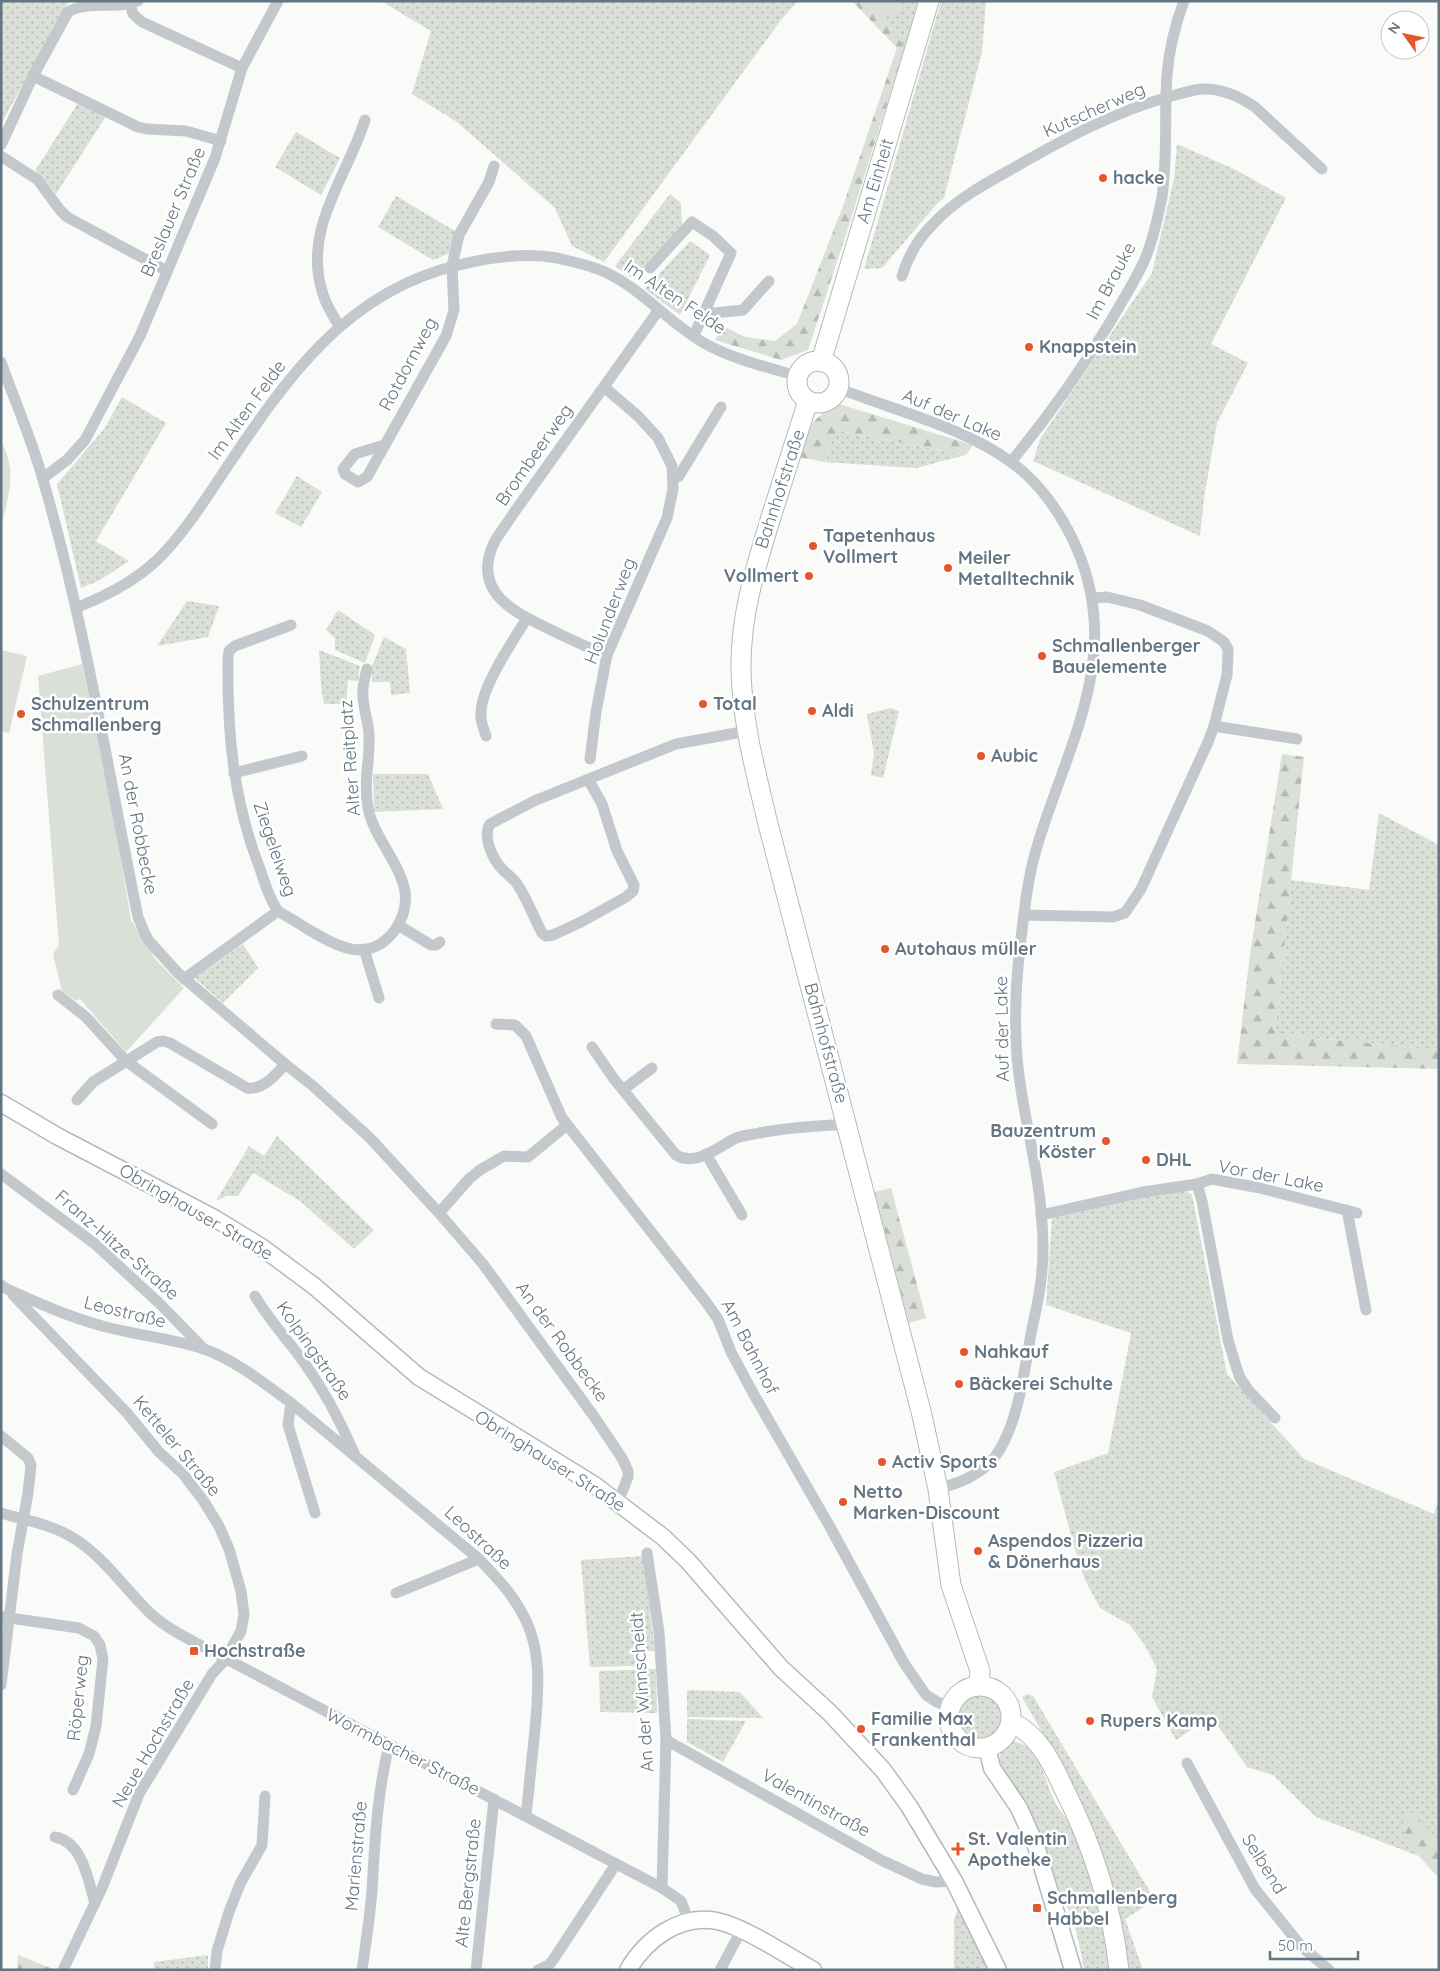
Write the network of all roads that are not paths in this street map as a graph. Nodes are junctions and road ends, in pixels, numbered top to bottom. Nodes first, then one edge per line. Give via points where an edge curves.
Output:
1 (278, 1) edge
2 (929, 1) edge
3 (1184, 1) edge
4 (134, 3) edge
5 (242, 68) junction
6 (32, 76) junction
7 (1167, 97) junction
8 (365, 120) dead end
9 (221, 141) junction
10 (1, 145) edge
11 (1, 156) edge
12 (494, 166) dead end
13 (1322, 169) dead end
14 (452, 266) junction
15 (650, 268) dead end
16 (167, 271) junction
17 (902, 276) dead end
18 (769, 281) dead end
19 (658, 311) junction
20 (704, 311) junction
21 (339, 326) junction
22 (694, 336) junction
23 (1, 362) edge
24 (821, 362) junction
25 (798, 376) junction
26 (604, 387) junction
27 (838, 388) junction
28 (808, 402) junction
29 (721, 407) dead end
30 (384, 445) dead end
31 (1011, 462) junction
32 (43, 478) junction
33 (673, 480) junction
34 (1093, 598) junction
35 (76, 608) junction
36 (527, 618) junction
37 (290, 626) dead end
38 (607, 655) junction
39 (367, 669) dead end
40 (1214, 726) junction
41 (747, 731) junction
42 (486, 736) dead end
43 (1297, 739) dead end
44 (302, 756) dead end
45 (590, 758) dead end
46 (234, 773) junction
47 (588, 779) junction
48 (278, 911) junction
49 (1024, 915) junction
50 (398, 925) junction
51 (440, 942) dead end
52 (364, 949) junction
53 (184, 979) junction
54 (58, 995) dead end
55 (379, 998) dead end
56 (496, 1024) dead end
57 (592, 1047) dead end
58 (126, 1061) junction
59 (285, 1064) junction
60 (652, 1068) dead end
61 (624, 1089) junction
62 (77, 1100) dead end
63 (1, 1103) edge
64 (212, 1124) dead end
65 (847, 1124) junction
66 (567, 1125) junction
67 (706, 1154) junction
68 (1, 1174) edge
69 (1196, 1184) junction
70 (439, 1212) junction
71 (742, 1215) dead end
72 (1041, 1215) junction
73 (4, 1287) edge
74 (255, 1296) dead end
75 (1366, 1310) dead end
76 (204, 1349) junction
77 (291, 1403) junction
78 (1275, 1418) dead end
79 (1, 1436) edge
80 (355, 1454) junction
81 (938, 1489) junction
82 (618, 1502) junction
83 (1, 1513) edge
84 (315, 1513) dead end
85 (24, 1519) junction
86 (647, 1553) dead end
87 (480, 1559) junction
88 (396, 1593) dead end
89 (5, 1617) edge
90 (225, 1660) junction
91 (979, 1685) junction
92 (1, 1686) edge
93 (950, 1707) junction
94 (1011, 1722) junction
95 (666, 1740) junction
96 (389, 1745) junction
97 (987, 1747) junction
98 (1187, 1763) dead end
99 (73, 1790) dead end
100 (265, 1796) dead end
101 (494, 1800) junction
102 (526, 1815) junction
103 (55, 1837) dead end
104 (616, 1864) junction
105 (954, 1881) junction
106 (662, 1888) junction
107 (95, 1903) junction
108 (689, 1922) junction
109 (741, 1931) junction
110 (63, 1970) edge
111 (215, 1970) edge
112 (362, 1970) edge
113 (476, 1970) edge
114 (538, 1970) edge
115 (628, 1970) edge
116 (720, 1970) edge
117 (813, 1970) edge
118 (998, 1970) edge
119 (1073, 1970) edge
120 (1119, 1970) edge
121 (1329, 1970) edge

1 - 5 street
2 - 24 main road, Am Einheit
3 - 7 street, Im Brauke via 1169,54
4 - 5 street via 133,14 142,22
4 - 6 street via 87,2 74,6
5 - 9 street
6 - 9 street, Breslauer Straße via 142,128 186,131
6 - 10 street
7 - 13 street, Kutscherweg via 1202,89 1236,96 1255,107
7 - 17 street, Kutscherweg via 1063,140 966,196 942,214 918,240
7 - 31 street, Im Brauke via 1162,198 1145,258 1097,344 1050,414
8 - 21 street via 327,206 317,250 322,293
9 - 16 street, Breslauer Straße
11 - 16 street via 38,180 67,217
12 - 14 street, Rotdornweg via 490,182 459,235
14 - 19 street, Im Alten Felde via 525,255 557,258 606,272
14 - 21 street, Im Alten Felde via 404,284 359,310
14 - 30 street, Rotdornweg via 454,310 451,323 434,360
15 - 20 street via 692,222 713,236 731,253
16 - 32 street, Breslauer Straße via 140,336 85,440 67,460
18 - 20 street via 743,310
19 - 22 street, Im Alten Felde
19 - 26 street, Brombeerweg
20 - 22 street
21 - 35 street, Im Alten Felde via 278,392 206,498 159,558 120,587
22 - 25 street, Im Alten Felde via 743,359
23 - 32 street, An der Robbecke
24 - 25 main road via 804,366
24 - 27 main road via 828,364 837,375
25 - 28 main road via 797,388
26 - 33 street, Holunderweg via 658,438 672,466
26 - 36 street, Brombeerweg via 491,549 488,566 490,585 504,604
27 - 28 main road via 829,400
27 - 31 street, Auf der Lake via 967,437
28 - 41 main road, Bahnhofstraße via 745,606 741,686
29 - 33 street via 679,476
31 - 34 street, Auf der Lake via 1037,486 1068,529 1079,552
32 - 35 street, An der Robbecke
33 - 38 street, Holunderweg via 667,518
34 - 40 street via 1107,597 1140,605 1208,631 1224,642 1228,648 1226,675
34 - 49 street, Auf der Lake via 1095,651 1088,696 1036,852
35 - 53 street, An der Robbecke via 138,917 149,941
36 - 38 street, Brombeerweg
36 - 42 street via 483,700 480,712
37 - 46 street, Ziegeleiweg via 229,651 229,738
38 - 45 street, Holunderweg
39 - 50 street, Alter Reitplatz via 362,694 369,737 367,805 375,829 404,885 405,904
40 - 43 street
40 - 49 street via 1141,889 1125,913 1114,917
41 - 47 street via 676,744
41 - 65 main road, Bahnhofstraße via 768,824
44 - 46 street
46 - 48 street, Ziegeleiweg via 256,858
47 - 47 street via 506,814 486,830 499,865 516,881 542,933 548,936 581,922 633,891 634,885 617,851 602,804
48 - 52 street via 332,944
48 - 53 street, Ziegeleiweg
49 - 72 street, Auf der Lake via 1017,1052
50 - 51 street via 431,945
50 - 52 street, Alter Reitplatz via 385,940
52 - 55 street
53 - 59 street, An der Robbecke
54 - 58 street via 86,1017
56 - 66 street, Am Bahnhof via 515,1025 526,1036
57 - 61 street
58 - 59 street via 163,1041 242,1086 253,1089
58 - 62 street via 93,1082
58 - 64 street
59 - 70 street, An der Robbecke via 370,1138
60 - 61 street
61 - 67 street via 676,1155 689,1160
63 - 82 street, Obringhauser Straße via 260,1246 324,1294 419,1378
65 - 67 street via 790,1128 738,1138
65 - 81 main road, Bahnhofstraße
66 - 70 street via 528,1157 504,1156 480,1170
66 - 93 street, Am Bahnhof via 718,1319 753,1393 904,1663 926,1695
67 - 71 street
68 - 76 street, Franz-Hitze-Straße via 95,1244
69 - 72 street, Vor der Lake via 1142,1192
69 - 75 street, Vor der Lake via 1212,1179 1223,1180 1352,1211
69 - 78 street via 1228,1340 1240,1378 1248,1391
70 - 82 street, An der Robbecke via 483,1264 622,1458 628,1477
72 - 81 street, Auf der Lake via 1043,1254 1040,1289 1009,1429 994,1457 980,1471 964,1481
73 - 76 street, Leostraße via 58,1313
73 - 90 street, Ketteler Straße via 182,1474 219,1526 241,1591 244,1614 241,1631
74 - 80 street, Kolpingstraße via 326,1396
76 - 77 street, Leostraße via 265,1383
77 - 80 street, Leostraße
77 - 84 street via 288,1425
79 - 85 street via 30,1462
80 - 87 street, Leostraße
81 - 91 main road, Bahnhofstraße via 951,1586 980,1672
82 - 105 street, Obringhauser Straße via 675,1548 781,1668 869,1753 910,1806
83 - 85 street, Wormbacher Straße
85 - 89 street
85 - 90 street, Wormbacher Straße via 56,1529 82,1544 164,1625
86 - 95 street, An der Winnscheidt via 659,1632
87 - 88 street
87 - 102 street, Leostraße via 503,1584 522,1613 535,1649 537,1704
89 - 92 street
89 - 99 street, Röperweg via 79,1628 94,1636 100,1645 103,1659 96,1726 89,1754
90 - 96 street, Wormbacher Straße
90 - 107 street, Neue Hochstraße via 212,1674 139,1794
91 - 93 main road via 962,1692
91 - 94 main road via 988,1686 1004,1696 1009,1704
93 - 97 main road via 948,1720 955,1735 969,1746
94 - 97 main road via 1002,1739
94 - 120 main road via 1025,1730 1044,1751 1078,1817 1102,1883
95 - 105 street, Valentinstraße via 881,1860 922,1879
95 - 106 street, An der Winnscheidt
96 - 101 street, Wormbacher Straße
96 - 112 street, Marienstraße via 374,1835 372,1892
97 - 119 street via 992,1768 1019,1808 1036,1846
98 - 121 street, Selbend via 1255,1889 1301,1946
100 - 111 street via 262,1845 240,1884 229,1912 217,1951
101 - 102 street, Wormbacher Straße
101 - 113 street, Alte Bergstraße
102 - 104 street, Wormbacher Straße
103 - 107 street via 67,1841 81,1858
104 - 106 street, Wormbacher Straße
104 - 114 street via 553,1960
105 - 118 street, Obringhauser Straße
106 - 108 street, Wormbacher Straße via 681,1901
107 - 110 street, Neue Hochstraße
108 - 109 street via 718,1921
108 - 115 street via 653,1939
109 - 116 street
109 - 117 street

